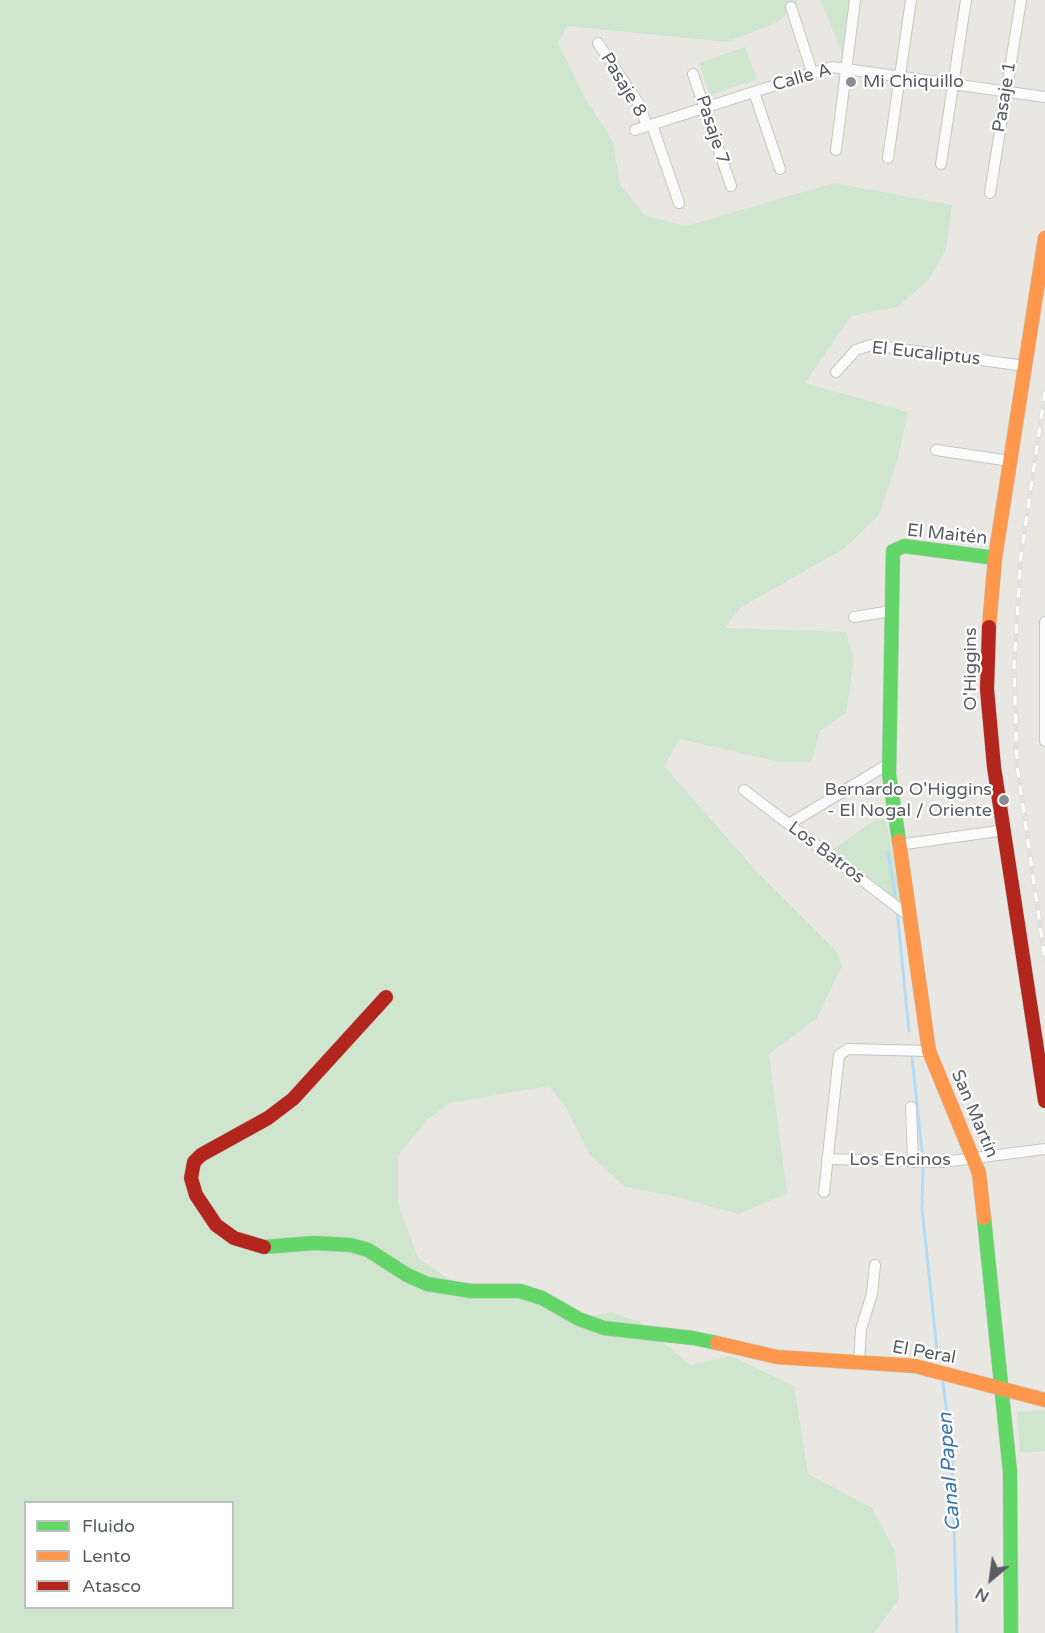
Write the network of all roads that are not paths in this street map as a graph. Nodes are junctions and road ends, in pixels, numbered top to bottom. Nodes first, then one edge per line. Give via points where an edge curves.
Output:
1 (855, 0) edge
2 (911, 0) edge
3 (966, 0) edge
4 (1020, 0) edge
5 (790, 7) dead end
6 (598, 43) dead end
7 (846, 67) junction
8 (813, 72) junction
9 (693, 74) dead end
10 (900, 75) junction
11 (953, 83) junction
12 (1006, 91) junction
13 (754, 92) junction
14 (1045, 97) edge
15 (705, 108) junction
16 (650, 126) junction
17 (635, 130) dead end
18 (836, 150) dead end
19 (888, 158) dead end
20 (941, 164) dead end
21 (780, 169) dead end
22 (731, 186) dead end
23 (990, 193) dead end
24 (679, 203) dead end
25 (1045, 238) edge
26 (1025, 366) junction
27 (836, 372) dead end
28 (936, 450) dead end
29 (1010, 462) junction
30 (896, 548) joint
31 (995, 558) junction
32 (891, 611) junction
33 (854, 618) dead end
34 (1045, 622) edge
35 (1044, 649) edge
36 (1045, 741) edge
37 (890, 763) junction
38 (744, 790) dead end
39 (789, 825) junction
40 (1005, 830) junction
41 (898, 845) junction
42 (909, 916) junction
43 (386, 997) dead end
44 (929, 1051) junction
45 (1045, 1101) edge
46 (911, 1107) dead end
47 (1045, 1149) edge
48 (827, 1159) junction
49 (975, 1159) junction
50 (913, 1162) junction
51 (824, 1192) dead end
52 (875, 1265) dead end
53 (859, 1362) junction
54 (1003, 1389) junction
55 (1045, 1400) edge
56 (1011, 1633) edge

1 - 7 street
2 - 10 street
3 - 11 street
4 - 12 street, Pasaje 1
5 - 8 street
6 - 16 street, Pasaje 8
7 - 8 street, Calle A
7 - 10 street, Calle A
7 - 18 street
8 - 13 street, Calle A
9 - 15 street, Pasaje 7
10 - 11 street, Calle A
10 - 19 street
11 - 12 street, Calle A
11 - 20 street
12 - 14 street, Calle A
12 - 23 street, Pasaje 1
13 - 15 street, Calle A
13 - 21 street
15 - 16 street, Calle A
15 - 22 street, Pasaje 7
16 - 17 street, Calle A
16 - 24 street, Pasaje 8
25 - 26 street, O'Higgins
26 - 27 street, El Eucaliptus via 871,345 852,353
26 - 29 street, O'Higgins
28 - 29 street
29 - 31 street, O'Higgins
30 - 31 street, El Maitén
30 - 32 street, San Martín via 892,557
31 - 40 street, O'Higgins via 988,710
32 - 33 street
32 - 37 street, San Martín
34 - 35 street
35 - 36 street
37 - 39 street
37 - 41 street, San Martín
38 - 39 street, Los Batros
39 - 42 street, Los Batros
40 - 41 street
40 - 45 street, O'Higgins
41 - 42 street, San Martín
42 - 44 street, San Martín
43 - 53 street, El Peral via 293,1099 268,1118 197,1158 191,1172 193,1190 216,1225 234,1238 261,1247 328,1243 360,1247 427,1284 471,1291 520,1291 604,1328 701,1339 794,1359
44 - 48 street via 842,1052 838,1058
44 - 49 street, San Martín
46 - 50 street
47 - 49 street, Los Encinos
48 - 50 street, Los Encinos
48 - 51 street
49 - 50 street, Los Encinos
49 - 54 street, San Martín
52 - 53 street via 872,1294 861,1329
53 - 54 street, El Peral via 915,1365
54 - 55 street, El Peral
54 - 56 street, San Martín via 1012,1498

